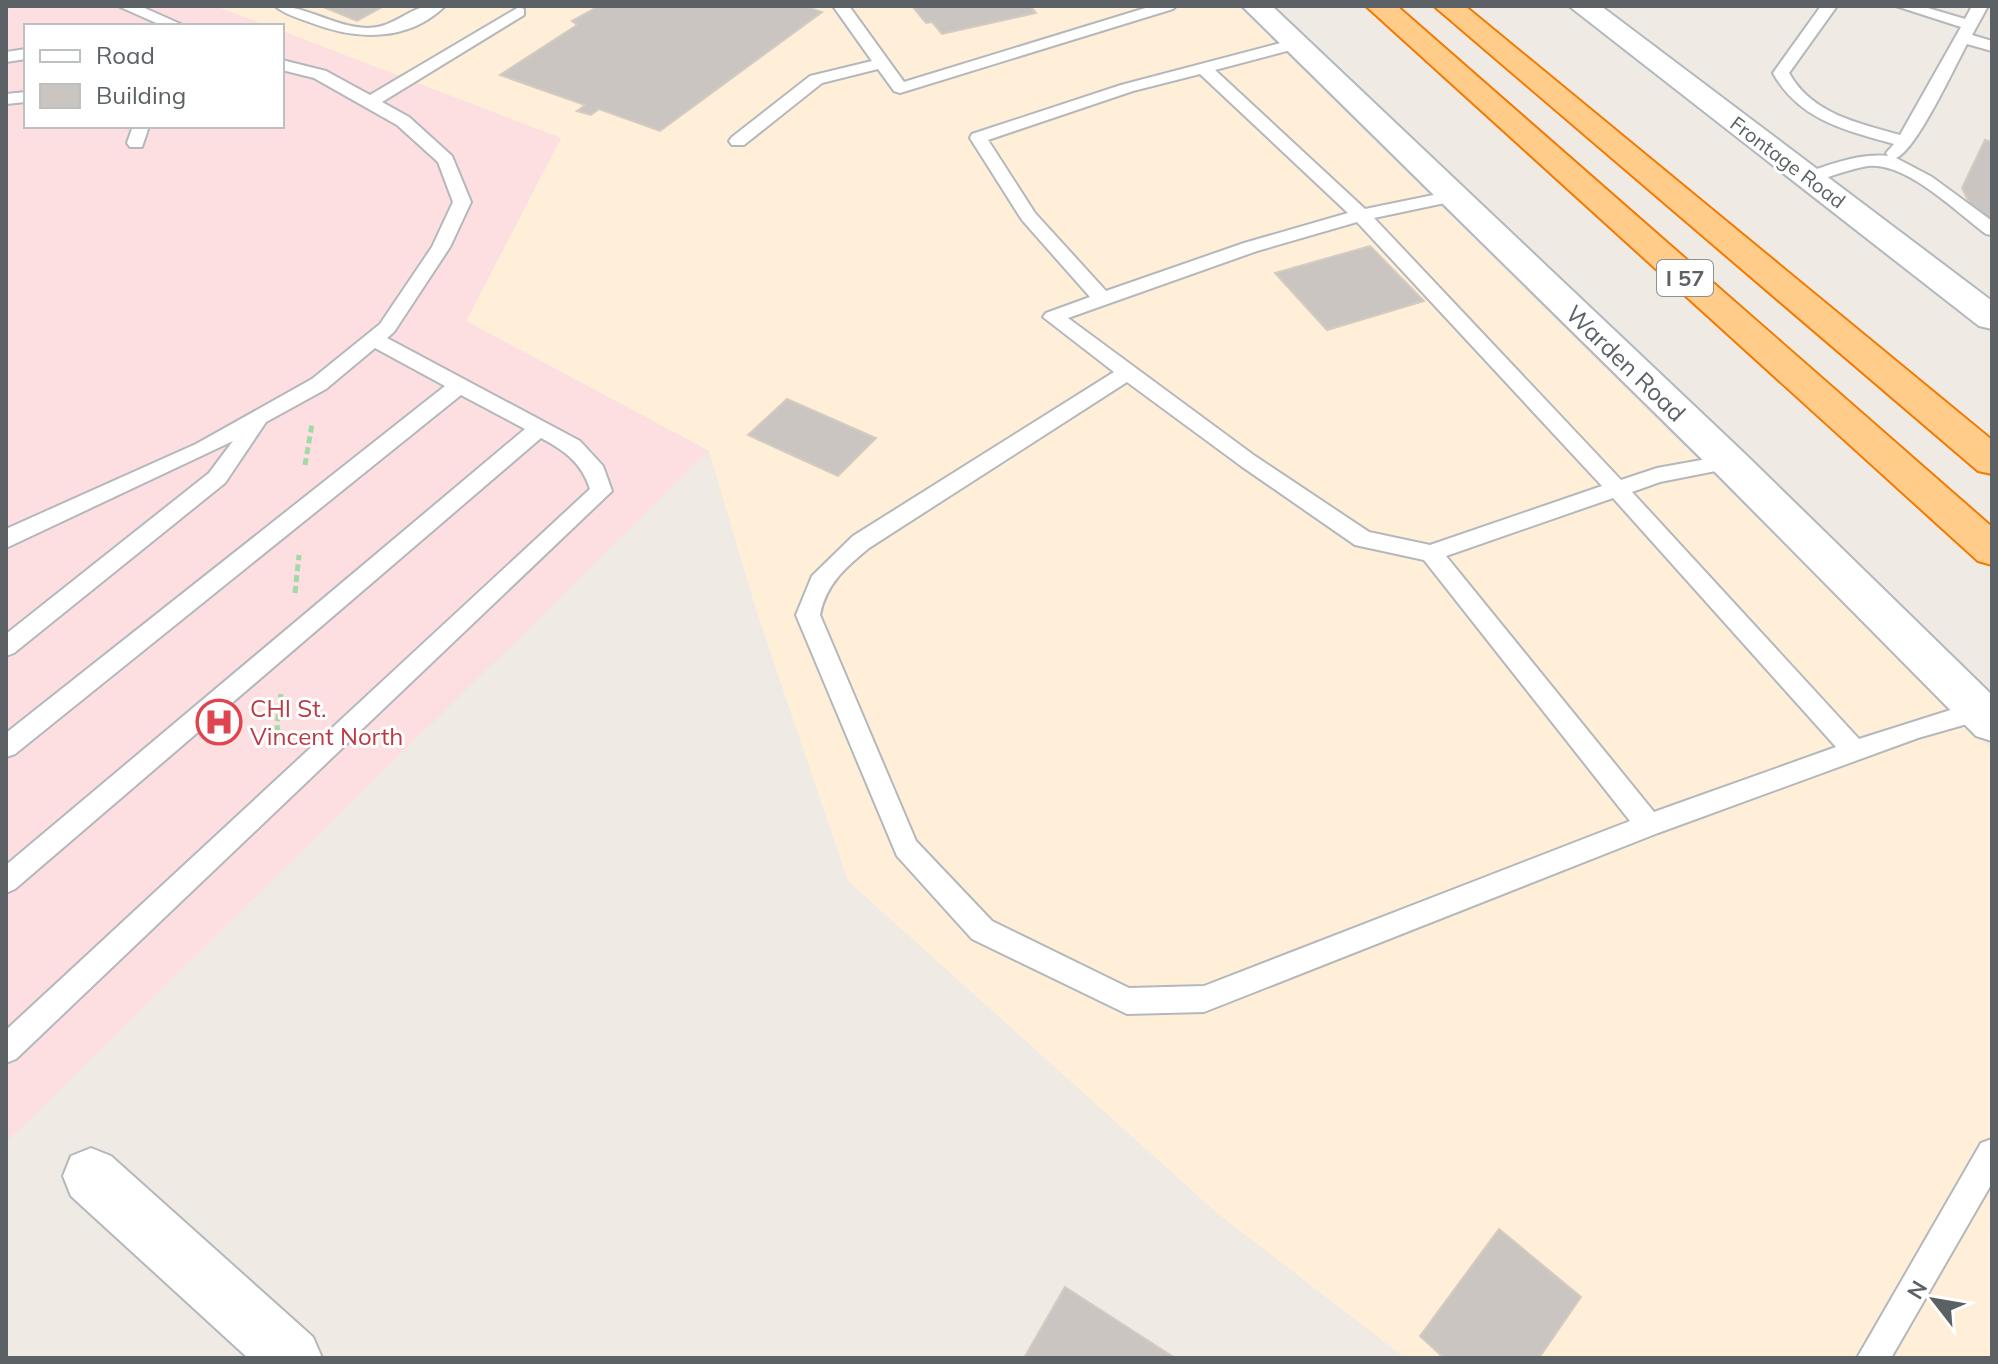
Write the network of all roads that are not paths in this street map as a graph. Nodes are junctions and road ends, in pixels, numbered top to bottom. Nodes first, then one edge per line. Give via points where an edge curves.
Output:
1 (126, 6) edge
2 (283, 6) edge
3 (437, 6) edge
4 (499, 6) edge
5 (841, 6) edge
6 (1168, 6) edge
7 (1256, 6) edge
8 (1380, 6) edge
9 (1448, 6) edge
10 (1583, 6) edge
11 (1829, 6) edge
12 (1904, 6) edge
13 (1980, 6) edge
14 (524, 9) edge
15 (171, 24) edge
16 (1966, 32) junction
17 (1296, 44) junction
18 (1992, 46) edge
19 (880, 64) junction
20 (284, 65) edge
21 (1202, 67) junction
22 (370, 102) junction
23 (738, 141) dead end
24 (1905, 142) junction
25 (1888, 161) junction
26 (1808, 178) junction
27 (1453, 196) junction
28 (1361, 215) junction
29 (1992, 230) edge
30 (1103, 299) junction
31 (1992, 318) edge
32 (373, 339) junction
33 (1128, 372) junction
34 (459, 386) junction
35 (262, 416) junction
36 (539, 428) junction
37 (1992, 461) edge
38 (1729, 462) junction
39 (1617, 489) junction
40 (6, 540) edge
41 (1992, 550) edge
42 (1431, 553) junction
43 (6, 647) edge
44 (1986, 717) edge
45 (6, 747) edge
46 (1854, 750) junction
47 (1649, 825) junction
48 (6, 881) edge
49 (6, 1049) edge
50 (1992, 1154) edge
51 (91, 1176) dead end
52 (292, 1358) edge
53 (1873, 1358) edge

1 - 15 lane
2 - 3 lane via 340,28 367,32 392,29
4 - 14 lane
5 - 19 lane
6 - 19 lane via 900,88
7 - 17 main road, Warden Road
8 - 41 highway, I 57
9 - 37 highway, I 57
10 - 26 main road, Frontage Road
11 - 24 lane via 1781,73 1788,90 1841,123
12 - 16 lane
13 - 16 lane
14 - 22 lane
16 - 18 lane
16 - 24 lane
17 - 21 lane
17 - 27 main road, Warden Road
19 - 23 lane via 816,79
20 - 22 lane via 320,74
21 - 28 lane
21 - 30 lane via 978,138 1028,216
22 - 32 lane via 403,121 446,160 462,202 441,247 387,328
24 - 25 lane
25 - 26 lane
25 - 29 lane
26 - 31 main road, Frontage Road
27 - 28 lane
27 - 38 main road, Warden Road
28 - 30 lane via 1211,259
28 - 39 lane
30 - 33 lane via 1053,317
32 - 34 lane
32 - 35 lane via 319,384
33 - 42 lane via 1363,539
33 - 47 lane via 861,542 825,573 811,594 808,615 906,848 982,930 1127,1001 1204,999
34 - 36 lane
34 - 45 lane
35 - 40 lane
35 - 43 lane via 217,478
36 - 48 lane
36 - 49 lane via 573,446 595,471 601,491
38 - 39 lane via 1657,475
38 - 44 main road, Warden Road
39 - 42 lane
39 - 46 lane
42 - 47 lane
44 - 46 lane
46 - 47 lane
50 - 53 lane
51 - 52 main road

